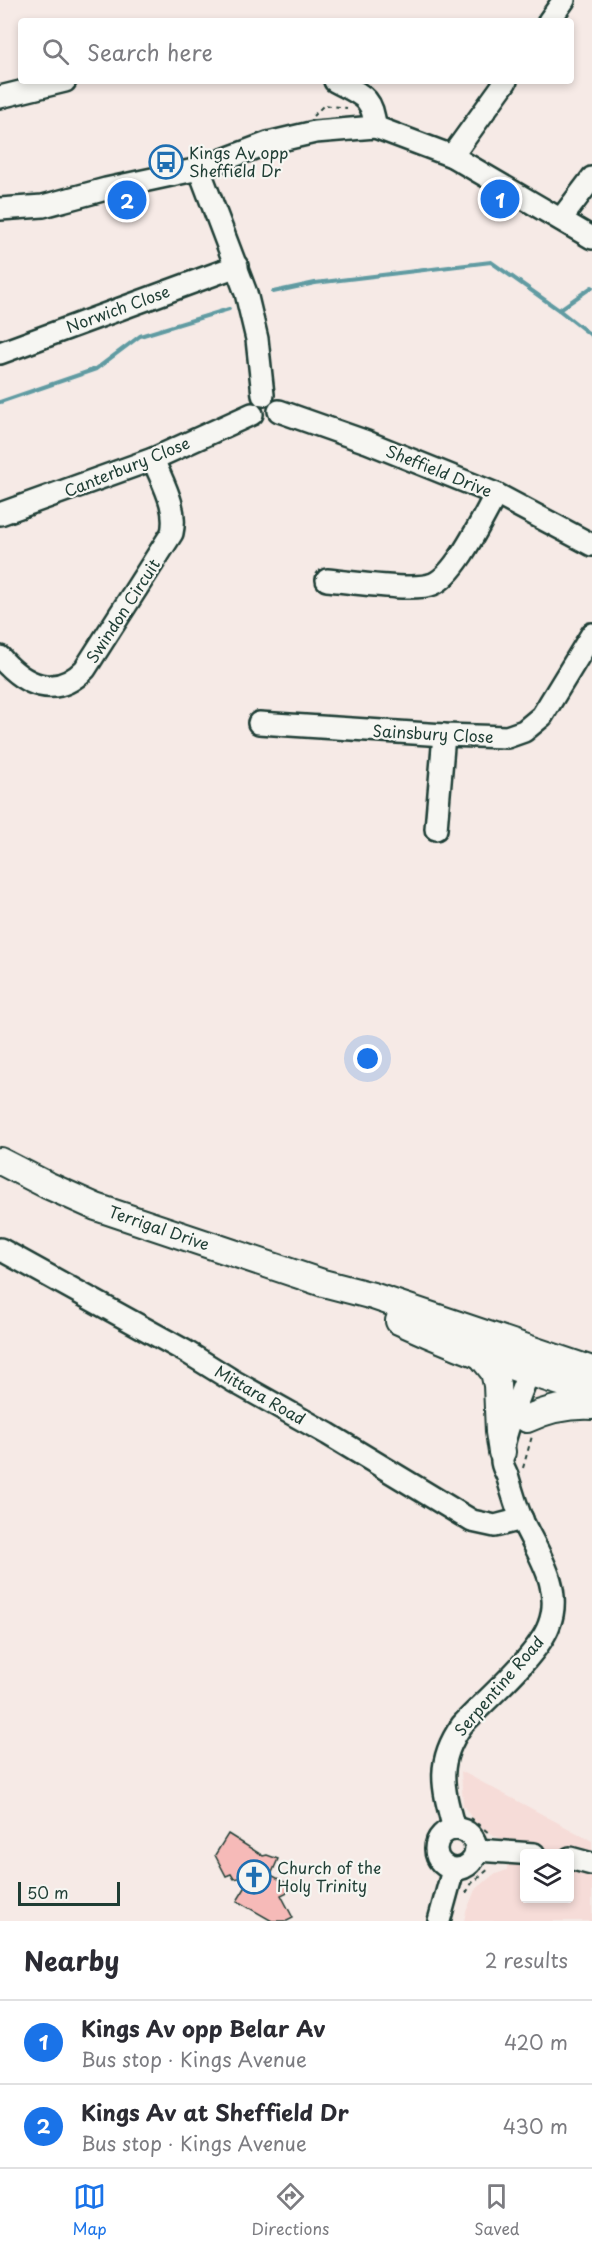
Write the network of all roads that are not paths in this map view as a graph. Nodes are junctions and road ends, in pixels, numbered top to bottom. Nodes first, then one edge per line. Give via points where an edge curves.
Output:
1 (564, 0) edge
2 (551, 18) edge
3 (53, 84) edge
4 (340, 84) edge
5 (504, 84) edge
6 (0, 97) edge
7 (375, 127) junction
8 (452, 156) junction
9 (199, 169) junction
10 (592, 178) edge
11 (0, 209) edge
12 (561, 219) junction
13 (592, 238) edge
14 (237, 266) junction
15 (0, 353) edge
16 (263, 395) junction
17 (279, 411) junction
18 (252, 414) junction
19 (153, 459) junction
20 (496, 494) junction
21 (0, 514) edge
22 (592, 545) edge
23 (327, 580) dead end
24 (592, 634) edge
25 (0, 657) edge
26 (259, 723) dead end
27 (444, 735) junction
28 (436, 830) dead end
29 (0, 1161) edge
30 (0, 1249) edge
31 (323, 1283) junction
32 (429, 1316) junction
33 (483, 1358) junction
34 (592, 1370) edge
35 (535, 1374) junction
36 (592, 1380) edge
37 (592, 1391) edge
38 (592, 1406) edge
39 (527, 1419) junction
40 (502, 1452) junction
41 (508, 1478) junction
42 (522, 1519) junction
43 (454, 1829) junction
44 (477, 1850) junction
45 (520, 1853) edge
46 (574, 1859) edge
47 (592, 1864) edge
48 (453, 1870) junction
49 (439, 1921) edge

1 - 2 street
3 - 6 street
4 - 7 street via 370,104
5 - 8 street
7 - 8 street
7 - 9 street via 315,132 268,142
8 - 12 street
9 - 11 street via 43,206
9 - 14 street
10 - 12 street
12 - 13 street
14 - 15 street, Norwich Close
14 - 16 street via 255,330
16 - 17 street via 275,399
16 - 18 street via 253,402
17 - 18 street via 267,424 258,422
17 - 20 street, Sheffield Drive
18 - 19 street, Canterbury Close
19 - 21 street, Canterbury Close
19 - 25 street, Swindon Circuit via 172,507 172,533 86,669 67,683 41,685 17,675
20 - 22 street, Sheffield Drive
20 - 23 street via 452,569 434,584 417,587
24 - 27 street, Sainsbury Close via 552,702 530,727 498,738
26 - 27 street, Sainsbury Close
27 - 28 street
29 - 31 main road, Terrigal Drive via 96,1206
30 - 42 street, Mittara Road via 185,1351 472,1521 495,1526
31 - 32 main road, Terrigal Drive
31 - 33 main road, Terrigal Drive
32 - 34 main road, Terrigal Drive
32 - 35 main road via 526,1362
33 - 35 main road, Terrigal Drive
33 - 40 main road via 494,1372 497,1385
35 - 36 main road via 555,1370
35 - 37 main road, Terrigal Drive
35 - 39 street
35 - 40 street
38 - 39 main road via 546,1410
39 - 41 street
40 - 41 street, Serpentine Road via 501,1462
41 - 42 street, Serpentine Road
42 - 43 street, Serpentine Road via 550,1580 550,1624 536,1648 453,1738 446,1753 443,1790
43 - 44 street via 471,1835
43 - 48 street via 442,1834 436,1846 440,1861
44 - 45 street
44 - 48 street via 469,1866
46 - 47 street
48 - 49 street

